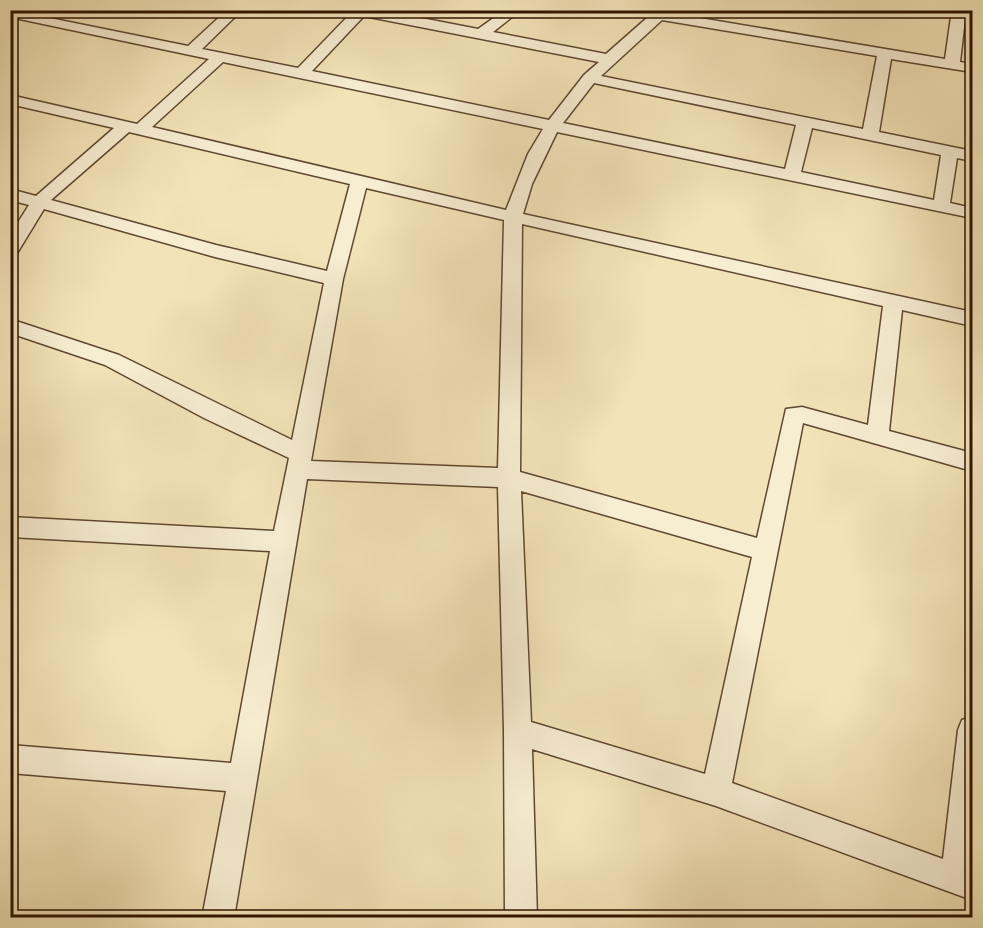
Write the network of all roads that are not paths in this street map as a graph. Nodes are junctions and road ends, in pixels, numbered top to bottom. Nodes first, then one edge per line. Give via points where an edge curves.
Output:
1 (236, 10) edge
2 (515, 10) edge
3 (959, 10) edge
4 (362, 11) edge
5 (10, 13) edge
6 (662, 13) edge
7 (481, 34) junction
8 (192, 50) junction
9 (885, 54) junction
10 (220, 57) junction
11 (608, 59) junction
12 (952, 65) junction
13 (972, 68) edge
14 (302, 73) junction
15 (589, 78) junction
16 (10, 99) edge
17 (805, 122) junction
18 (553, 124) junction
19 (133, 127) junction
20 (870, 135) junction
21 (950, 151) junction
22 (972, 156) edge
23 (792, 176) junction
24 (359, 180) junction
25 (10, 194) edge
26 (40, 201) junction
27 (941, 207) junction
28 (972, 213) edge
29 (513, 216) junction
30 (10, 251) edge
31 (334, 279) junction
32 (892, 301) junction
33 (972, 319) edge
34 (10, 327) edge
35 (878, 435) junction
36 (300, 462) junction
37 (972, 462) edge
38 (509, 478) junction
39 (10, 527) edge
40 (284, 542) junction
41 (767, 551) junction
42 (972, 729) edge
43 (518, 731) junction
44 (10, 759) edge
45 (243, 778) junction
46 (716, 792) junction
47 (964, 882) edge
48 (218, 918) edge
49 (521, 918) edge

1 - 8 street
2 - 7 street
3 - 12 street
4 - 7 street
4 - 14 street
5 - 8 street
6 - 9 street
6 - 11 street
7 - 11 street
8 - 10 street
9 - 12 street
9 - 20 street
10 - 14 street
10 - 19 street
11 - 15 street
12 - 13 street
14 - 18 street
15 - 17 street
15 - 18 street
16 - 19 street
17 - 20 street
17 - 23 street
18 - 23 street
18 - 29 street via 521,185
19 - 24 street
19 - 26 street
20 - 21 street
21 - 22 street
21 - 27 street
23 - 27 street
24 - 29 street
24 - 31 street
25 - 26 street
26 - 30 street
26 - 31 street
27 - 28 street
29 - 32 street
29 - 38 street
31 - 36 street
32 - 33 street
32 - 35 street
34 - 36 street via 112,360
35 - 37 street
35 - 41 street via 794,415
36 - 38 street
36 - 40 street
38 - 41 street
38 - 43 street
39 - 40 street
40 - 45 street
41 - 46 street
42 - 47 street
43 - 46 street
43 - 49 street
44 - 45 street
45 - 48 street
46 - 47 street

